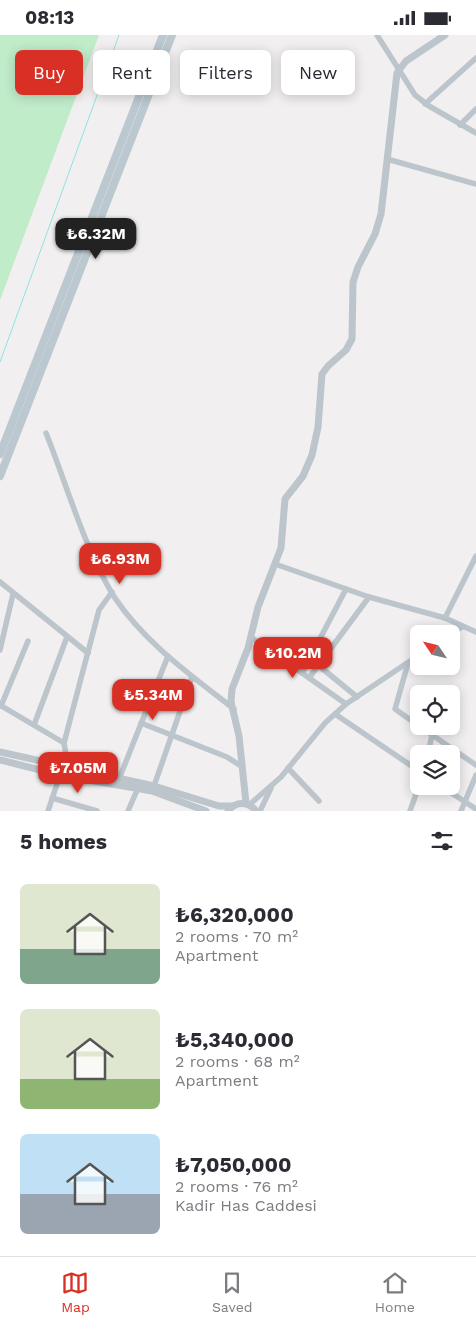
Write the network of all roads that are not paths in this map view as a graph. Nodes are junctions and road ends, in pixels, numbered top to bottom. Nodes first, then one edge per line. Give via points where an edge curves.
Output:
1 (163, 35) edge
2 (172, 35) edge
3 (377, 35) edge
4 (445, 35) edge
5 (476, 58) edge
6 (399, 69) junction
7 (425, 104) junction
8 (476, 109) edge
9 (460, 125) junction
10 (476, 133) edge
11 (387, 159) junction
12 (476, 184) edge
13 (46, 433) dead end
14 (0, 454) edge
15 (0, 476) edge
16 (476, 557) edge
17 (275, 564) junction
18 (0, 582) edge
19 (346, 589) junction
20 (112, 592) junction
21 (13, 594) junction
22 (369, 597) junction
23 (0, 614) edge
24 (7, 618) junction
25 (445, 618) junction
26 (462, 627) joint
27 (476, 633) edge
28 (67, 637) junction
29 (252, 637) junction
30 (28, 641) dead end
31 (0, 649) edge
32 (88, 653) junction
33 (168, 656) junction
34 (408, 663) joint
35 (318, 665) junction
36 (302, 673) junction
37 (192, 677) junction
38 (309, 678) junction
39 (357, 697) junction
40 (346, 704) junction
41 (1, 705) edge
42 (234, 709) junction
43 (335, 714) junction
44 (410, 720) edge
45 (141, 723) junction
46 (34, 725) junction
47 (171, 735) junction
48 (432, 735) joint
49 (64, 743) junction
50 (430, 745) edge
51 (0, 752) edge
52 (0, 761) edge
53 (410, 765) edge
54 (476, 765) edge
55 (241, 766) junction
56 (68, 767) junction
57 (288, 768) junction
58 (60, 775) junction
59 (476, 775) edge
60 (119, 779) junction
61 (273, 784) junction
62 (154, 786) junction
63 (138, 788) junction
64 (416, 795) edge
65 (454, 795) edge
66 (52, 797) junction
67 (319, 801) dead end
68 (465, 802) junction
69 (248, 804) junction
70 (230, 808) edge
71 (476, 809) edge
72 (48, 811) edge
73 (97, 811) edge
74 (128, 811) edge
75 (206, 811) edge
76 (258, 811) edge
77 (410, 811) edge
78 (461, 811) edge

1 - 14 main road
2 - 15 main road
3 - 6 street
4 - 6 street
5 - 7 street
6 - 7 street via 415,95
6 - 11 street
7 - 9 street
8 - 9 street
9 - 10 street
11 - 12 street
11 - 17 street via 380,222 353,281 352,339 322,375 312,455 303,476 285,499 282,541
13 - 20 street
16 - 25 street
17 - 19 street
17 - 29 street via 258,607
18 - 21 street
19 - 22 street
19 - 36 street
20 - 32 street via 100,607
20 - 33 street via 128,615
21 - 24 street
21 - 28 street
22 - 25 street
22 - 35 street
23 - 24 street
24 - 31 street
25 - 26 street
26 - 27 street
28 - 32 street
28 - 46 street
29 - 36 street
29 - 42 street via 232,689
30 - 41 street
32 - 49 street
33 - 37 street
33 - 45 street
34 - 39 street
34 - 44 street via 395,709
35 - 38 street
35 - 39 street
36 - 38 street
37 - 42 street
37 - 47 street
38 - 40 street
39 - 40 street
40 - 43 street
41 - 46 street
42 - 55 street
43 - 53 street
43 - 57 street
45 - 47 street
45 - 60 street
46 - 49 street
47 - 55 street via 227,757
47 - 62 street
48 - 50 street
48 - 54 street
49 - 56 street
51 - 56 street
52 - 58 street
55 - 69 street
56 - 60 street
57 - 61 street
57 - 67 street
58 - 63 street
58 - 66 street
59 - 68 street
60 - 62 street
61 - 69 street
61 - 76 street
62 - 70 street
63 - 74 street
63 - 75 street
64 - 77 street
65 - 68 street
66 - 72 street
66 - 73 street
68 - 71 street
68 - 78 street
69 - 70 street
69 - 76 street

